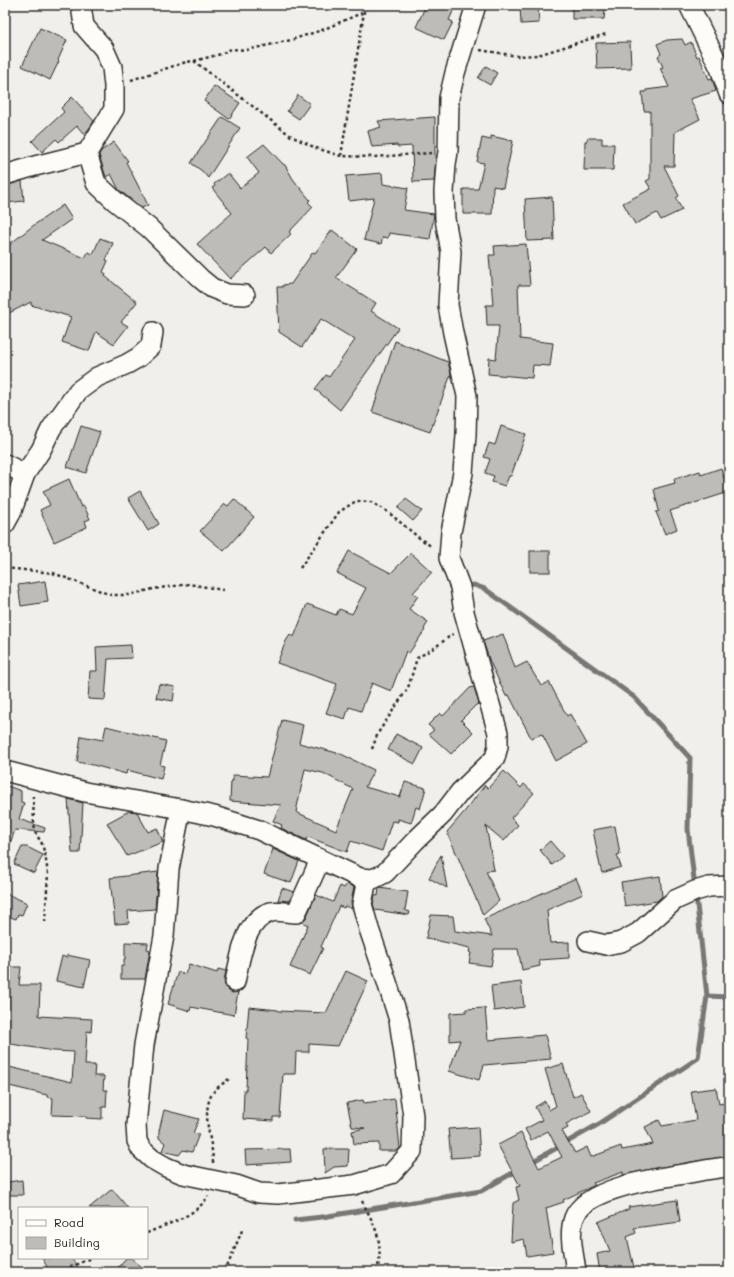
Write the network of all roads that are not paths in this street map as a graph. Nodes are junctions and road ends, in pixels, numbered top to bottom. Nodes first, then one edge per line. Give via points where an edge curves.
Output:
1 (81, 5) edge
2 (476, 5) edge
3 (689, 5) edge
4 (729, 94) edge
5 (87, 153) junction
6 (5, 175) edge
7 (244, 295) dead end
8 (153, 332) dead end
9 (5, 464) edge
10 (25, 474) junction
11 (5, 524) edge
12 (5, 770) edge
13 (181, 808) junction
14 (320, 860) junction
15 (368, 879) junction
16 (729, 886) edge
17 (588, 941) dead end
18 (235, 982) dead end
19 (729, 1167) edge
20 (576, 1272) edge

1 - 5 street via 84,26 104,49 112,67 114,86 114,109
2 - 15 street via 449,98 444,192 445,219 451,252 448,305 467,396 463,472 451,532 450,558 460,586 498,733 498,746 494,758 460,792 443,814 385,873
3 - 4 street via 720,68
5 - 6 street
5 - 7 street via 96,183 149,228 201,279 212,288 227,294
8 - 10 street via 151,346 139,357 97,377 78,391 51,429
9 - 10 street
10 - 11 street
12 - 13 street via 85,792
13 - 14 street via 259,830
13 - 15 street via 169,869 164,936 144,1045 136,1125 137,1141 141,1149 152,1159 183,1174 236,1185 259,1194 278,1194 354,1185 391,1174 412,1151 413,1116 399,1020 362,904
14 - 15 street via 360,878
14 - 18 street via 296,913 273,911 256,922 248,934
16 - 17 street via 709,887 675,900 638,934 621,942 606,945
19 - 20 street via 637,1182 597,1196 583,1206 575,1216 572,1240

